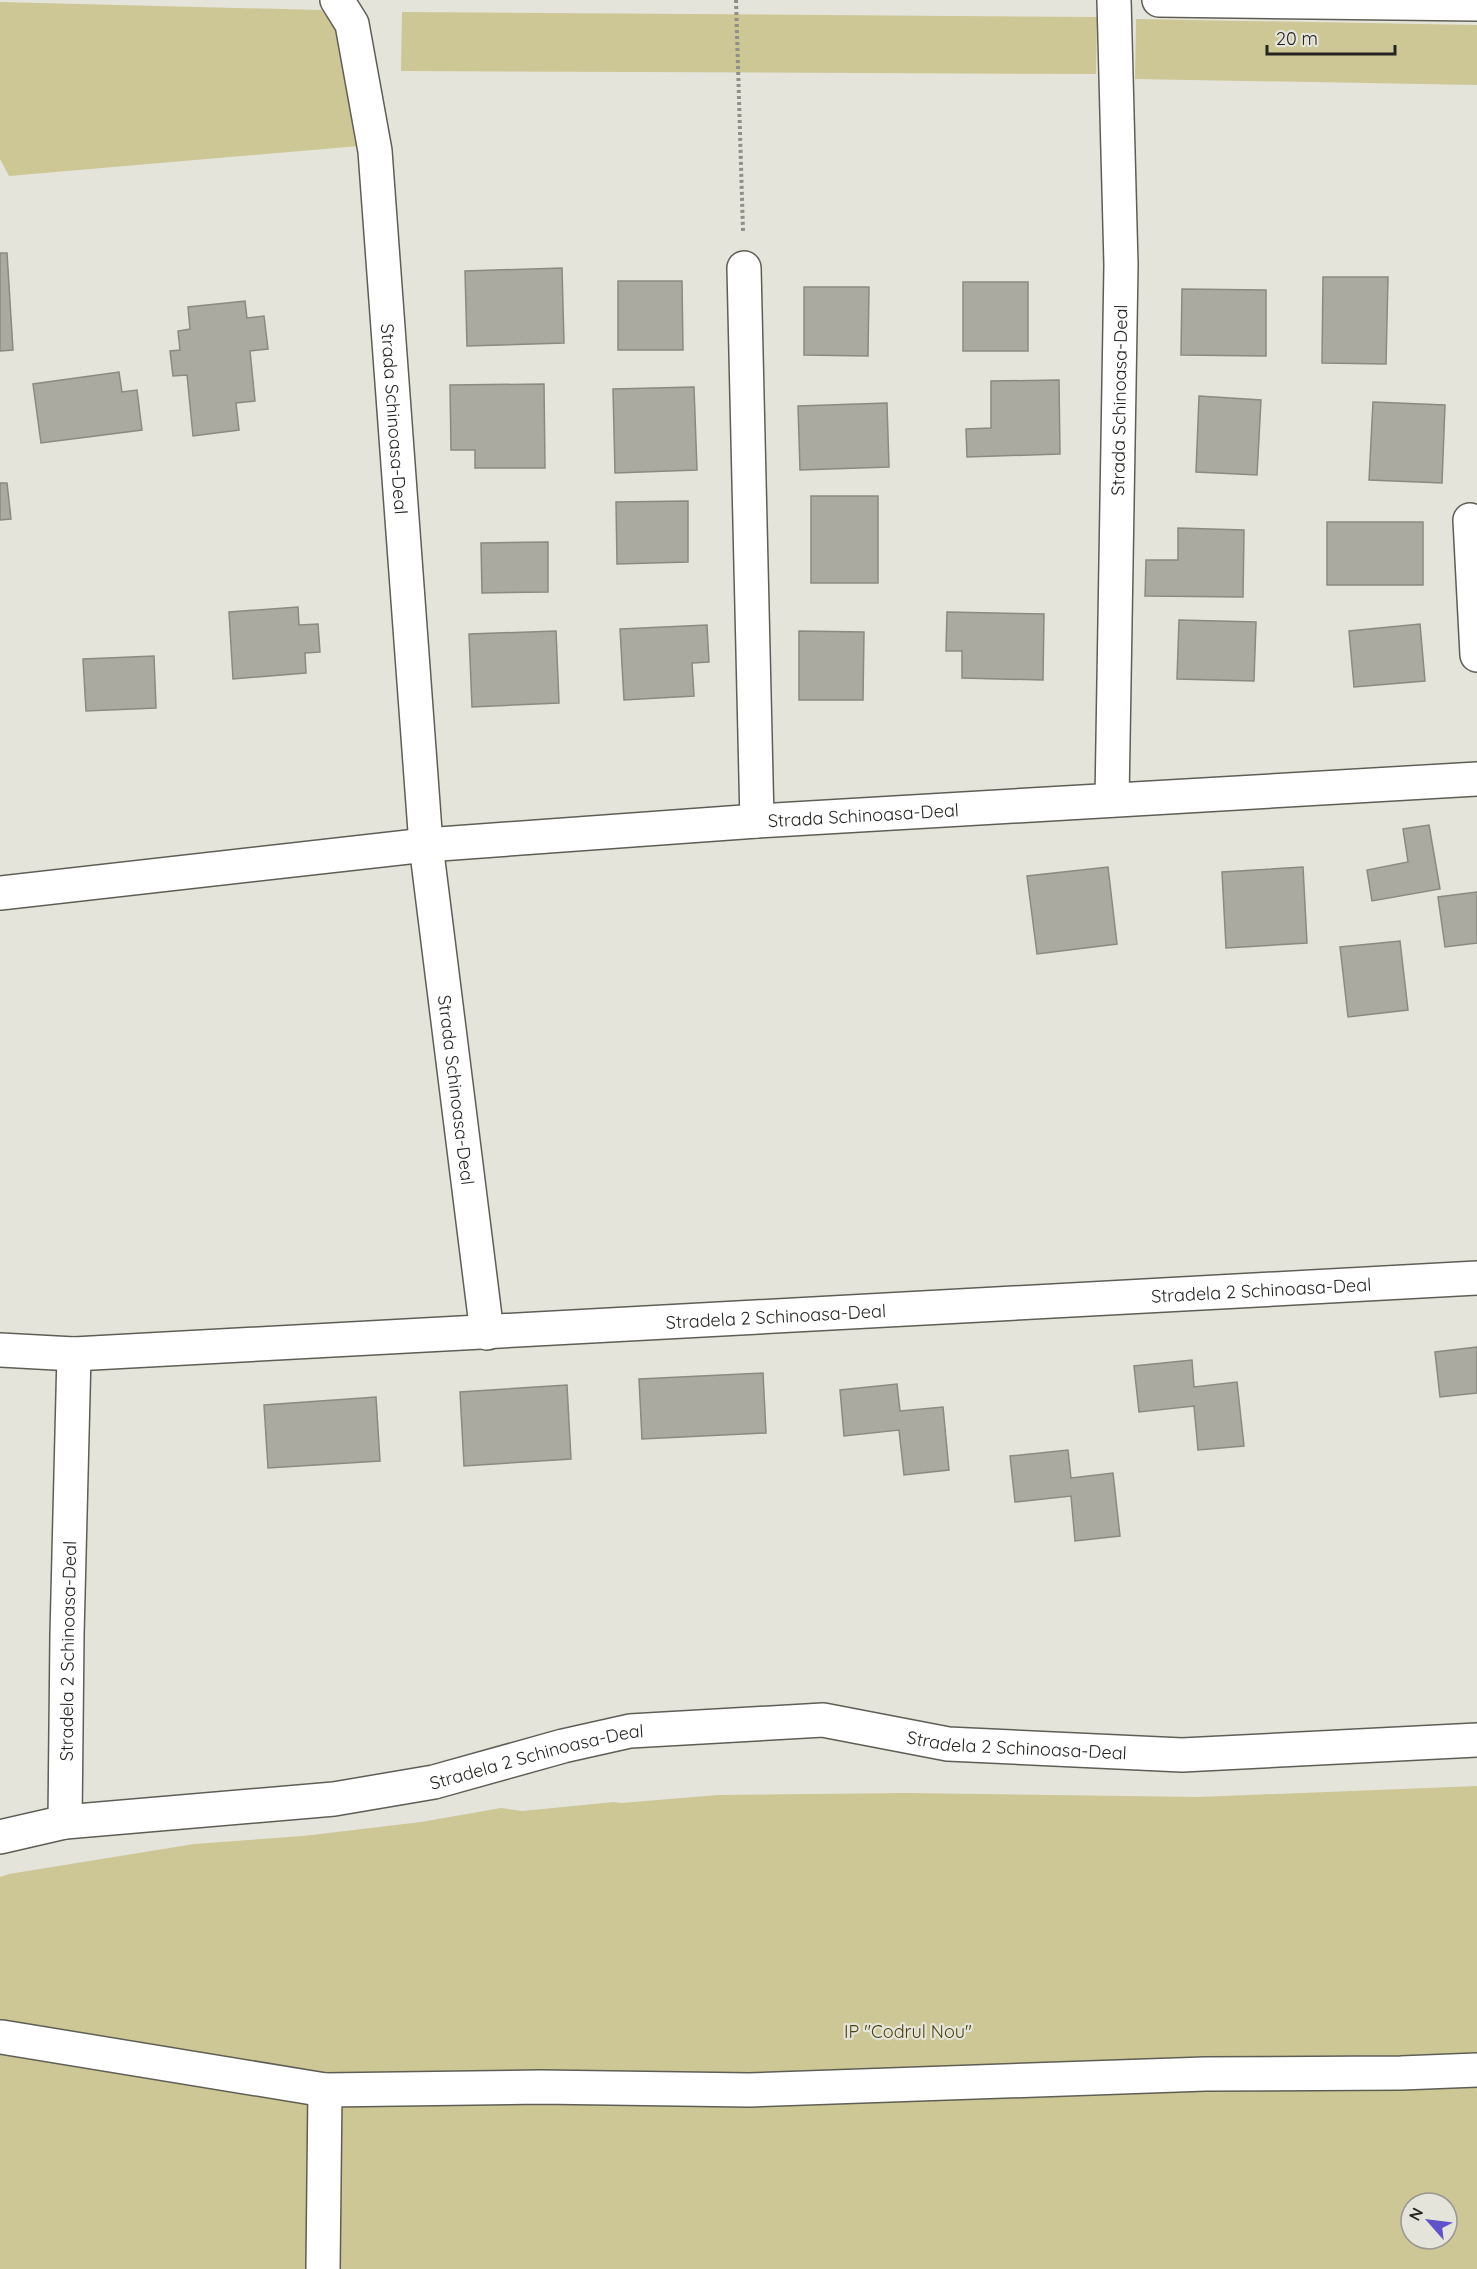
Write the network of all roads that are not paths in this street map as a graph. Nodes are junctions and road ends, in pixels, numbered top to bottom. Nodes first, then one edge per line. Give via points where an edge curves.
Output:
1 (337, 0) edge
2 (1114, 0) edge
3 (1159, 0) edge
4 (1467, 3) edge
5 (744, 268) road end
6 (1470, 520) dead end
7 (1477, 656) edge
8 (1477, 779) edge
9 (1112, 800) junction
10 (757, 821) junction
11 (426, 845) junction
12 (0, 893) edge
13 (1477, 1278) edge
14 (487, 1333) junction
15 (0, 1350) edge
16 (74, 1354) junction
17 (1477, 1740) edge
18 (65, 1822) junction
19 (0, 1838) edge
20 (2, 2037) dead end
21 (1477, 2070) edge
22 (325, 2090) junction
23 (323, 2269) edge

1 - 11 street, Strada Schinoasa-Deal via 352,24 375,151
2 - 9 street, Strada Schinoasa-Deal via 1120,265
3 - 4 street
5 - 10 street, Strada Schinoasa-Deal
6 - 7 street
8 - 9 street, Strada Schinoasa-Deal
9 - 10 street, Strada Schinoasa-Deal
10 - 11 street, Strada Schinoasa-Deal
11 - 12 street, Strada Schinoasa-Deal
11 - 14 street, Strada Schinoasa-Deal
13 - 14 street, Stradela 2 Schinoasa-Deal
14 - 16 street, Stradela 2 Schinoasa-Deal
15 - 16 street, Stradela 2 Schinoasa-Deal
16 - 18 street, Stradela 2 Schinoasa-Deal
17 - 18 street, Stradela 2 Schinoasa-Deal via 1182,1755 948,1744 823,1720 630,1731 434,1782 334,1799
18 - 19 street
20 - 22 street
21 - 22 street via 1205,2074 749,2090
22 - 23 street

